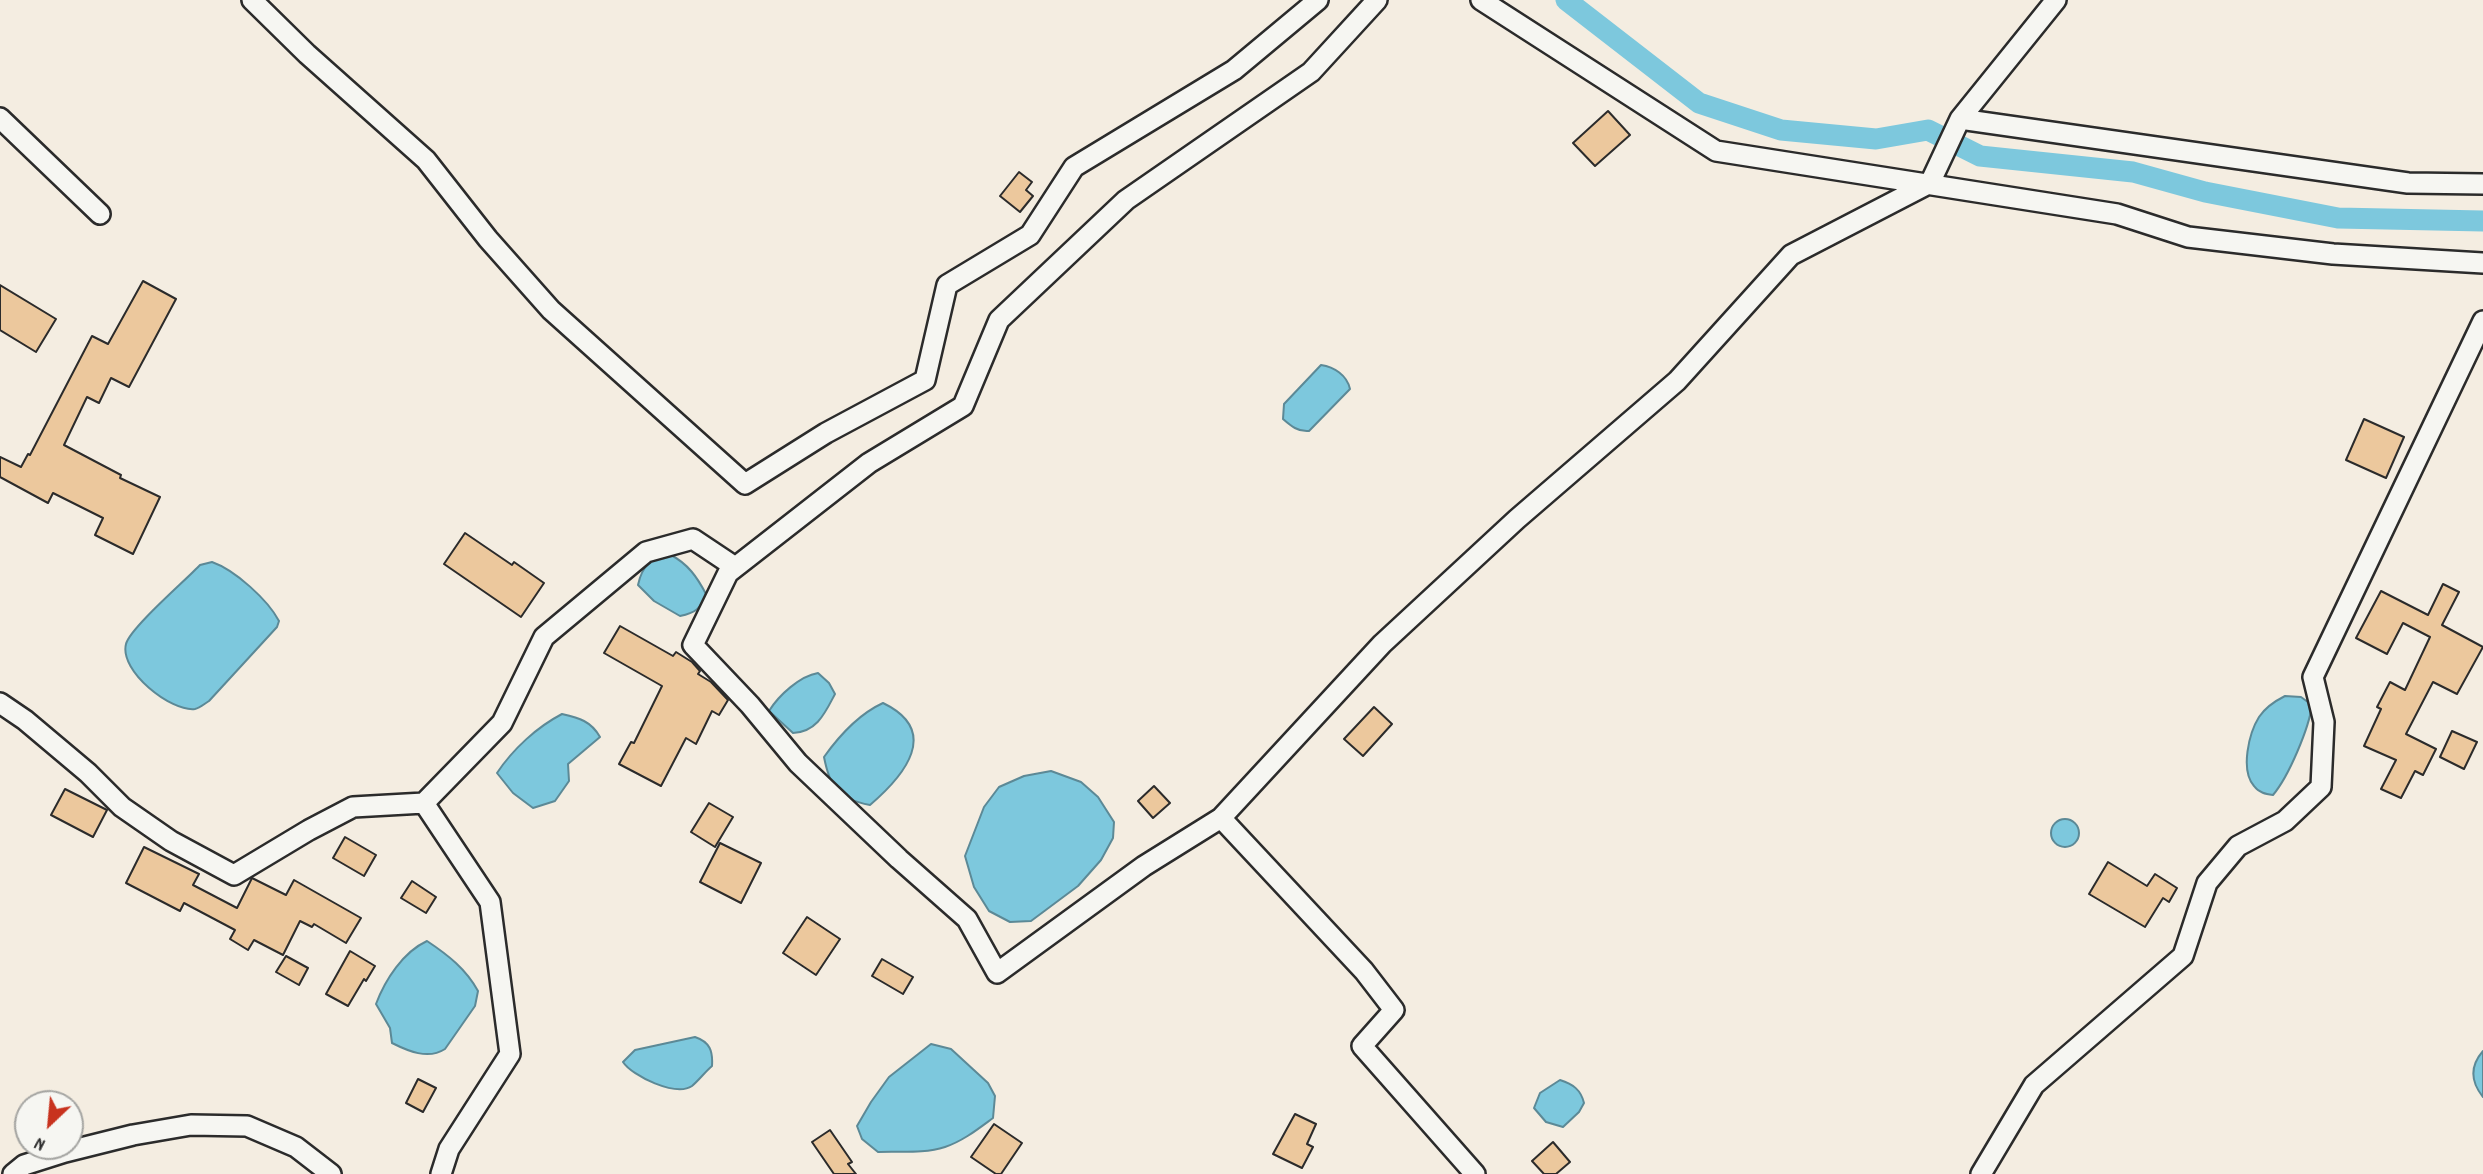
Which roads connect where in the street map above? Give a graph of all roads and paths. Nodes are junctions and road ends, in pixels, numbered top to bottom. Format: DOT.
graph roads {
  1 [pos="252,0"];
  2 [pos="1318,0"];
  3 [pos="1377,0"];
  4 [pos="1481,0"];
  5 [pos="2056,0"];
  6 [pos="0,118"];
  7 [pos="1958,124"];
  8 [pos="1930,183"];
  9 [pos="2483,184"];
  10 [pos="100,214"];
  11 [pos="2483,263"];
  12 [pos="2483,321"];
  13 [pos="727,573"];
  14 [pos="0,703"];
  15 [pos="424,803"];
  16 [pos="1221,818"];
  17 [pos="13,1174"];
  18 [pos="331,1174"];
  19 [pos="441,1174"];
  20 [pos="1475,1174"];
  21 [pos="1982,1174"];
  1 -- 2 [label="street"];
  3 -- 13 [label="street"];
  4 -- 8 [label="street"];
  5 -- 7 [label="street"];
  6 -- 10 [label="street"];
  7 -- 8 [label="street"];
  7 -- 9 [label="street"];
  8 -- 11 [label="street"];
  8 -- 16 [label="street"];
  12 -- 21 [label="street"];
  13 -- 15 [label="street"];
  13 -- 16 [label="street"];
  14 -- 15 [label="street"];
  15 -- 19 [label="street"];
  16 -- 20 [label="street"];
  17 -- 18 [label="street"];
}
